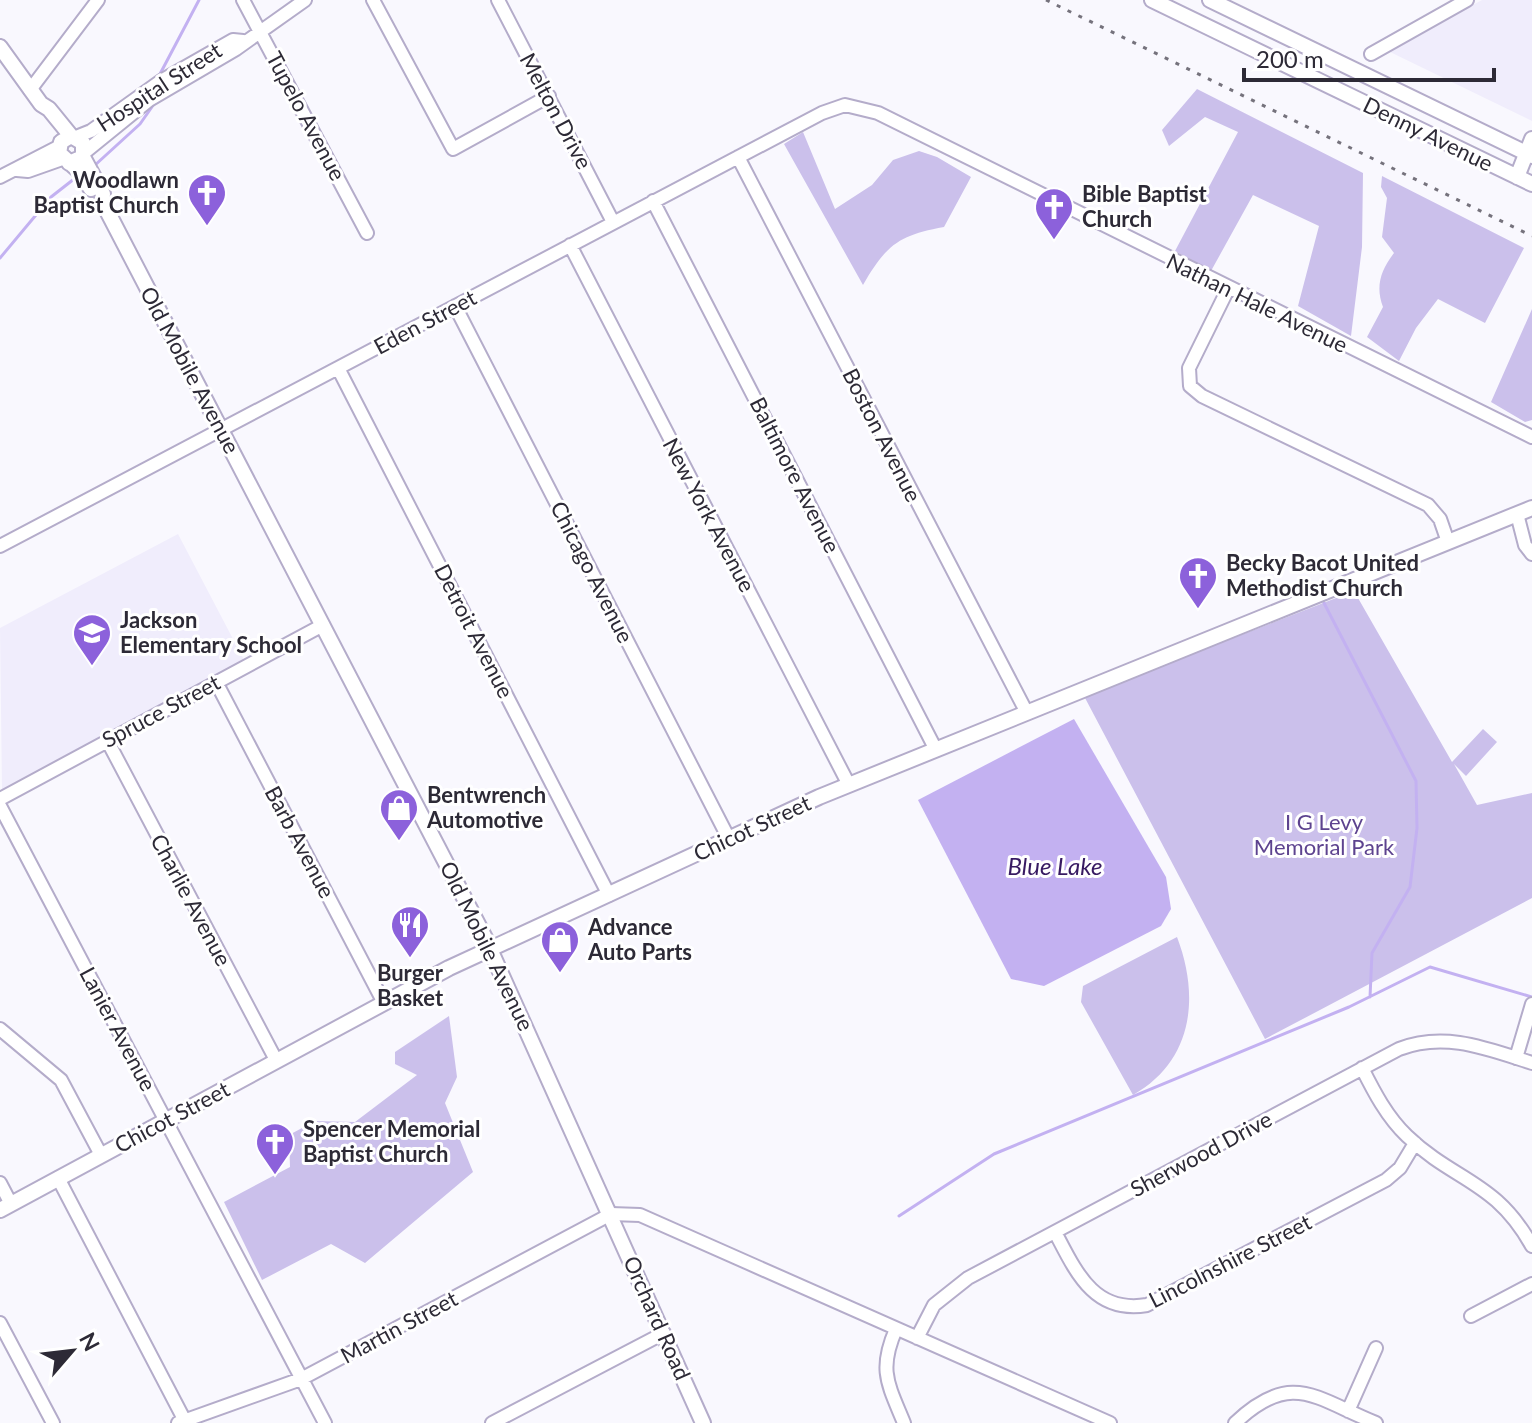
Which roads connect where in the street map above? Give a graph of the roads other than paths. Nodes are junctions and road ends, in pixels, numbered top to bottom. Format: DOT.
graph roads {
  1 [pos="98,0"];
  2 [pos="243,0"];
  3 [pos="305,0"];
  4 [pos="373,0"];
  5 [pos="498,0"];
  6 [pos="1152,0"];
  7 [pos="1212,0"];
  8 [pos="1467,0"];
  9 [pos="1204,25"];
  10 [pos="260,31"];
  11 [pos="0,47"];
  12 [pos="1371,54"];
  13 [pos="30,90"];
  14 [pos="549,96"];
  15 [pos="852,106"];
  16 [pos="71,149"];
  17 [pos="1530,149"];
  18 [pos="738,157"];
  19 [pos="0,177"];
  20 [pos="1517,177"];
  21 [pos="1532,184"];
  22 [pos="653,201"];
  23 [pos="613,222"];
  24 [pos="367,233"];
  25 [pos="570,245"];
  26 [pos="1228,289"];
  27 [pos="455,306"];
  28 [pos="338,368"];
  29 [pos="221,429"];
  30 [pos="1532,437"];
  31 [pos="1532,508"];
  32 [pos="1517,514"];
  33 [pos="1448,542"];
  34 [pos="0,546"];
  35 [pos="1532,554"];
  36 [pos="323,625"];
  37 [pos="216,682"];
  38 [pos="1027,713"];
  39 [pos="107,740"];
  40 [pos="936,750"];
  41 [pos="849,785"];
  42 [pos="0,799"];
  43 [pos="0,806"];
  44 [pos="729,839"];
  45 [pos="609,895"];
  46 [pos="490,949"];
  47 [pos="384,1003"];
  48 [pos="1532,1004"];
  49 [pos="0,1029"];
  50 [pos="1516,1058"];
  51 [pos="276,1060"];
  52 [pos="1532,1063"];
  53 [pos="1362,1068"];
  54 [pos="165,1120"];
  55 [pos="1415,1143"];
  56 [pos="101,1155"];
  57 [pos="58,1178"];
  58 [pos="0,1183"];
  59 [pos="6,1207"];
  60 [pos="611,1214"];
  61 [pos="1055,1232"];
  62 [pos="1532,1246"];
  63 [pos="1532,1284"];
  64 [pos="1471,1316"];
  65 [pos="0,1323"];
  66 [pos="896,1329"];
  67 [pos="664,1333"];
  68 [pos="917,1338"];
  69 [pos="1376,1348"];
  70 [pos="301,1379"];
  71 [pos="1348,1411"];
  72 [pos="183,1422"];
  73 [pos="53,1423"];
  74 [pos="325,1423"];
  75 [pos="492,1423"];
  76 [pos="703,1423"];
  77 [pos="904,1423"];
  78 [pos="1110,1423"];
  79 [pos="1235,1423"];
  80 [pos="1376,1423"];
  1 -- 13 [label="street"];
  2 -- 10 [label="street, Tupelo Avenue"];
  3 -- 10 [label="street, Hospital Street"];
  4 -- 14 [label="street"];
  5 -- 14 [label="street, Melton Drive"];
  6 -- 9 [label="main road, Denny Avenue"];
  7 -- 9 [label="main road"];
  7 -- 17 [label="main road"];
  8 -- 12 [label="street"];
  9 -- 20 [label="main road, Denny Avenue"];
  10 -- 16 [label="street, Hospital Street"];
  10 -- 24 [label="street, Tupelo Avenue"];
  11 -- 13 [label="main road, Old Mobile Avenue"];
  13 -- 16 [label="main road, Old Mobile Avenue"];
  14 -- 23 [label="street, Melton Drive"];
  15 -- 18 [label="street, Eden Street"];
  15 -- 26 [label="street, Nathan Hale Avenue"];
  16 -- 19 [label="street, Hospital Street"];
  16 -- 29 [label="main road, Old Mobile Avenue"];
  17 -- 20 [label="main road"];
  18 -- 22 [label="street, Eden Street"];
  18 -- 38 [label="street, Boston Avenue"];
  20 -- 21 [label="main road, Denny Avenue"];
  22 -- 23 [label="street, Eden Street"];
  22 -- 40 [label="street, Baltimore Avenue"];
  23 -- 25 [label="street, Eden Street"];
  25 -- 27 [label="street, Eden Street"];
  25 -- 41 [label="street, New York Avenue"];
  26 -- 30 [label="street, Nathan Hale Avenue"];
  26 -- 33 [label="street"];
  27 -- 28 [label="street, Eden Street"];
  27 -- 44 [label="street, Chicago Avenue"];
  28 -- 29 [label="street, Eden Street"];
  28 -- 45 [label="street, Detroit Avenue"];
  29 -- 34 [label="street, Eden Street"];
  29 -- 36 [label="main road, Old Mobile Avenue"];
  31 -- 32 [label="main road, Chicot Street"];
  32 -- 33 [label="main road, Chicot Street"];
  32 -- 35 [label="street"];
  33 -- 38 [label="main road, Chicot Street"];
  36 -- 37 [label="street, Spruce Street"];
  36 -- 46 [label="main road, Old Mobile Avenue"];
  37 -- 39 [label="street, Spruce Street"];
  37 -- 47 [label="street, Barb Avenue"];
  38 -- 40 [label="main road, Chicot Street"];
  39 -- 42 [label="street, Spruce Street"];
  39 -- 51 [label="street, Charlie Avenue"];
  40 -- 41 [label="main road, Chicot Street"];
  41 -- 44 [label="main road, Chicot Street"];
  43 -- 54 [label="street, Lanier Avenue"];
  44 -- 45 [label="main road, Chicot Street"];
  45 -- 46 [label="main road, Chicot Street"];
  46 -- 47 [label="main road, Chicot Street"];
  46 -- 60 [label="main road, Old Mobile Avenue"];
  47 -- 51 [label="main road, Chicot Street"];
  48 -- 50 [label="street"];
  49 -- 56 [label="street"];
  50 -- 52 [label="street, Sherwood Drive"];
  50 -- 53 [label="street, Sherwood Drive"];
  51 -- 54 [label="main road, Chicot Street"];
  53 -- 55 [label="street"];
  53 -- 61 [label="street, Sherwood Drive"];
  54 -- 56 [label="main road, Chicot Street"];
  54 -- 70 [label="street, Lanier Avenue"];
  55 -- 61 [label="street, Lincolnshire Street"];
  55 -- 62 [label="street"];
  56 -- 57 [label="main road, Chicot Street"];
  57 -- 59 [label="main road, Chicot Street"];
  57 -- 72 [label="street"];
  58 -- 59 [label="street"];
  60 -- 66 [label="street"];
  60 -- 67 [label="main road, Orchard Road"];
  60 -- 70 [label="street, Martin Street"];
  61 -- 68 [label="street, Sherwood Drive"];
  63 -- 64 [label="street"];
  65 -- 73 [label="street"];
  66 -- 68 [label="street"];
  66 -- 77 [label="street"];
  67 -- 75 [label="street"];
  67 -- 76 [label="main road, Orchard Road"];
  68 -- 78 [label="street"];
  69 -- 71 [label="street"];
  70 -- 72 [label="street, Martin Street"];
  70 -- 74 [label="street, Lanier Avenue"];
  71 -- 79 [label="street"];
  71 -- 80 [label="street"];
}
